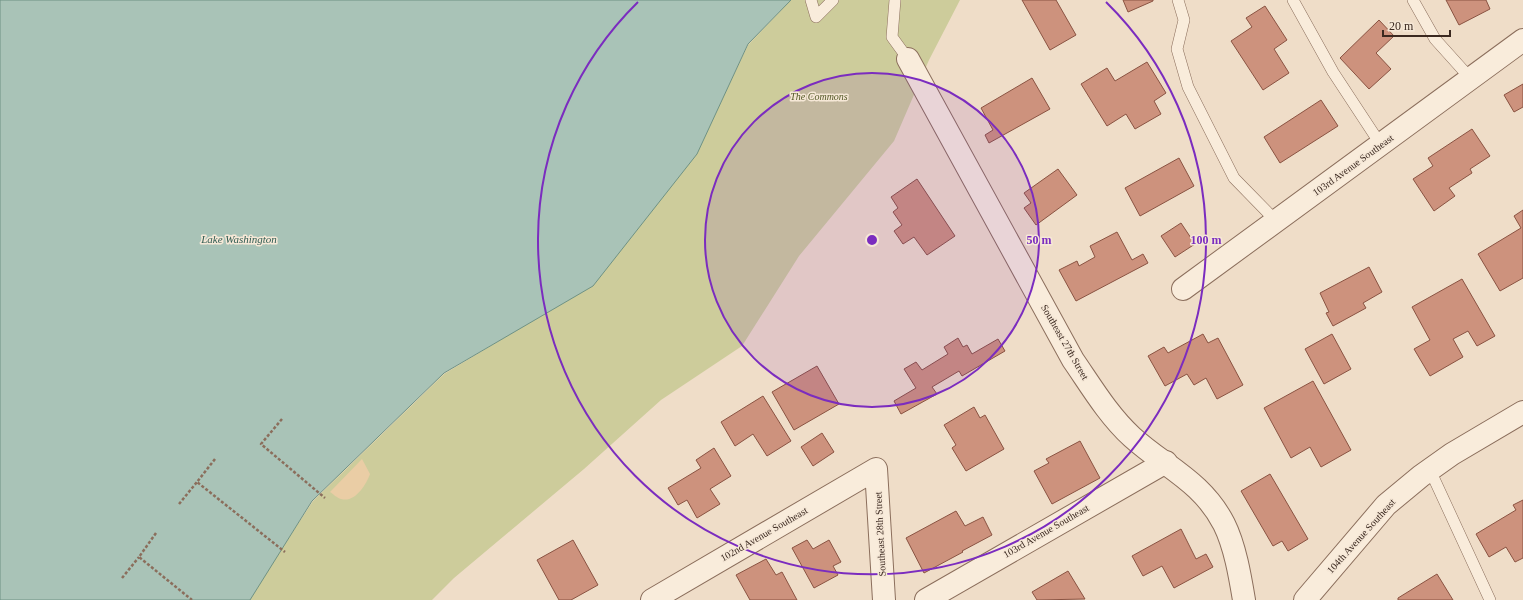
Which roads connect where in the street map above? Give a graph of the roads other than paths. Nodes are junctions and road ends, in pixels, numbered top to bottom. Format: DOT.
graph roads {
  1 [pos="811,0"];
  2 [pos="833,0"];
  3 [pos="895,0"];
  4 [pos="1178,0"];
  5 [pos="1293,0"];
  6 [pos="1413,0"];
  7 [pos="1523,40"];
  8 [pos="908,59"];
  9 [pos="1471,79"];
  10 [pos="1381,145"];
  11 [pos="1276,221"];
  12 [pos="1183,289"];
  13 [pos="1523,412"];
  14 [pos="1166,462"];
  15 [pos="876,469"];
  16 [pos="1430,470"];
  17 [pos="652,600"];
  18 [pos="884,600"];
  19 [pos="926,600"];
  20 [pos="1244,600"];
  21 [pos="1305,600"];
  22 [pos="1490,600"];
  1 -- 2 [label="lane"];
  3 -- 8 [label="lane"];
  4 -- 11 [label="lane"];
  5 -- 10 [label="lane"];
  6 -- 9 [label="lane"];
  7 -- 9 [label="street, 103rd Avenue Southeast"];
  8 -- 14 [label="street, Southeast 27th Street"];
  9 -- 10 [label="street, 103rd Avenue Southeast"];
  10 -- 11 [label="street, 103rd Avenue Southeast"];
  11 -- 12 [label="street, 103rd Avenue Southeast"];
  13 -- 16 [label="street, 104th Avenue Southeast"];
  14 -- 19 [label="street, 103rd Avenue Southeast"];
  14 -- 20 [label="street, Southeast 27th Street"];
  15 -- 17 [label="street, 102nd Avenue Southeast"];
  15 -- 18 [label="street, Southeast 28th Street"];
  16 -- 21 [label="street, 104th Avenue Southeast"];
  16 -- 22 [label="lane"];
}
